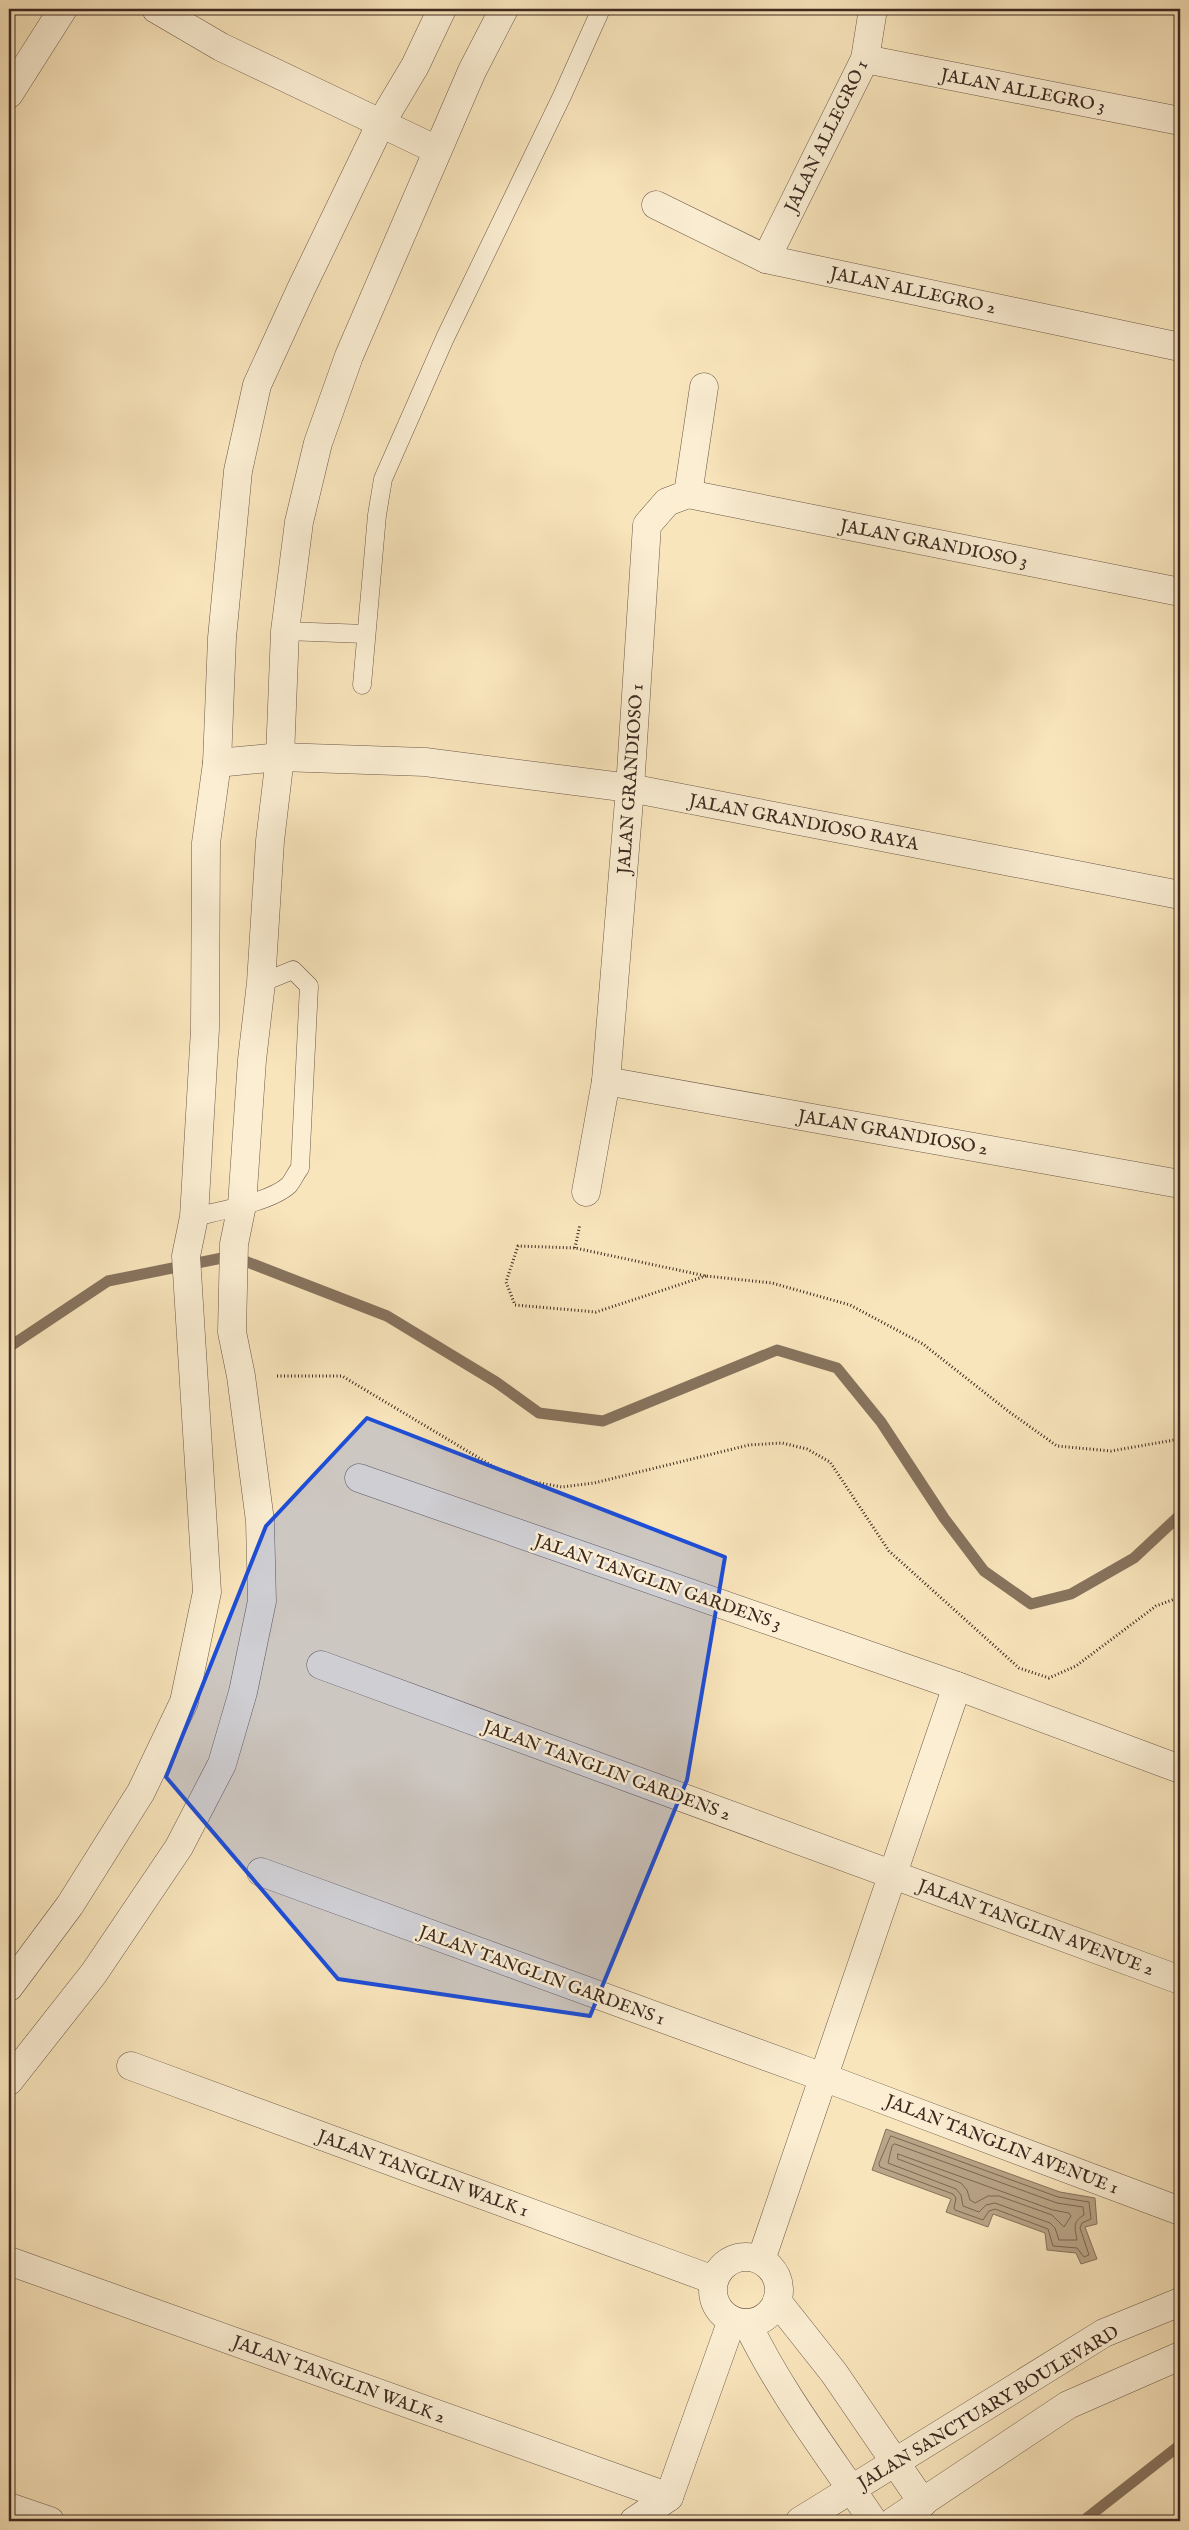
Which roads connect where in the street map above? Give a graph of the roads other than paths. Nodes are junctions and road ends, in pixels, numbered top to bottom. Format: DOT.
graph roads {
  1 [pos="63,9"];
  2 [pos="156,9"];
  3 [pos="442,9"];
  4 [pos="504,9"];
  5 [pos="601,9"];
  6 [pos="873,9"];
  7 [pos="865,59"];
  8 [pos="9,94"];
  9 [pos="1180,121"];
  10 [pos="381,123"];
  11 [pos="437,150"];
  12 [pos="656,205"];
  13 [pos="766,259"];
  14 [pos="1180,347"];
  15 [pos="704,387"];
  16 [pos="688,494"];
  17 [pos="1180,592"];
  18 [pos="285,631"];
  19 [pos="366,634"];
  20 [pos="362,685"];
  21 [pos="280,757"];
  22 [pos="216,763"];
  23 [pos="630,788"];
  24 [pos="1180,895"];
  25 [pos="261,983"];
  26 [pos="606,1081"];
  27 [pos="1180,1184"];
  28 [pos="586,1192"];
  29 [pos="242,1205"];
  30 [pos="194,1217"];
  31 [pos="359,1478"];
  32 [pos="321,1665"];
  33 [pos="957,1686"];
  34 [pos="1180,1769"];
  35 [pos="261,1872"];
  36 [pos="893,1875"];
  37 [pos="1180,1980"];
  38 [pos="9,1987"];
  39 [pos="131,2066"];
  40 [pos="823,2077"];
  41 [pos="9,2081"];
  42 [pos="1180,2211"];
  43 [pos="761,2260"];
  44 [pos="9,2261"];
  45 [pos="714,2280"];
  46 [pos="777,2301"];
  47 [pos="1180,2302"];
  48 [pos="740,2321"];
  49 [pos="1180,2356"];
  50 [pos="895,2462"];
  51 [pos="852,2489"];
  52 [pos="669,2497"];
  53 [pos="923,2503"];
  54 [pos="9,2506"];
  55 [pos="50,2521"];
  56 [pos="634,2521"];
  57 [pos="800,2521"];
  58 [pos="873,2521"];
  59 [pos="894,2521"];
  1 -- 8 [label="street"];
  2 -- 10 [label="street"];
  3 -- 10 [label="street"];
  4 -- 11 [label="street"];
  5 -- 19 [label="lane"];
  6 -- 7 [label="street, JALAN ALLEGRO 1"];
  7 -- 9 [label="street, JALAN ALLEGRO 3"];
  7 -- 13 [label="street, JALAN ALLEGRO 1"];
  10 -- 11 [label="street"];
  10 -- 22 [label="street"];
  11 -- 18 [label="street"];
  12 -- 13 [label="street, JALAN ALLEGRO 2"];
  13 -- 14 [label="street, JALAN ALLEGRO 2"];
  15 -- 16 [label="street"];
  16 -- 17 [label="street, JALAN GRANDIOSO 3"];
  16 -- 23 [label="street, JALAN GRANDIOSO 1"];
  18 -- 19 [label="lane"];
  18 -- 21 [label="street"];
  19 -- 20 [label="lane"];
  21 -- 22 [label="street, JALAN GRANDIOSO RAYA"];
  21 -- 23 [label="street, JALAN GRANDIOSO RAYA"];
  21 -- 25 [label="street"];
  22 -- 30 [label="street"];
  23 -- 24 [label="street, JALAN GRANDIOSO RAYA"];
  23 -- 26 [label="street, JALAN GRANDIOSO 1"];
  25 -- 29 [label="street"];
  25 -- 29 [label="lane"];
  26 -- 27 [label="street, JALAN GRANDIOSO 2"];
  26 -- 28 [label="street, JALAN GRANDIOSO 1"];
  29 -- 30 [label="lane"];
  29 -- 41 [label="street"];
  30 -- 38 [label="street"];
  31 -- 33 [label="street, JALAN TANGLIN GARDENS 3"];
  32 -- 36 [label="street, JALAN TANGLIN GARDENS 2"];
  33 -- 34 [label="street, JALAN TANGLIN GARDENS 3"];
  33 -- 36 [label="street"];
  35 -- 40 [label="street, JALAN TANGLIN GARDENS 1"];
  36 -- 37 [label="street, JALAN TANGLIN AVENUE 2"];
  36 -- 40 [label="street"];
  39 -- 45 [label="street, JALAN TANGLIN WALK 1"];
  40 -- 42 [label="street, JALAN TANGLIN AVENUE 1"];
  40 -- 43 [label="street"];
  43 -- 45 [label="street"];
  43 -- 46 [label="street"];
  44 -- 52 [label="street, JALAN TANGLIN WALK 2"];
  45 -- 48 [label="street"];
  46 -- 48 [label="street"];
  46 -- 50 [label="street"];
  47 -- 50 [label="street, JALAN SANCTUARY BOULEVARD"];
  48 -- 51 [label="street"];
  48 -- 52 [label="street"];
  49 -- 53 [label="street"];
  50 -- 51 [label="street, JALAN SANCTUARY BOULEVARD"];
  50 -- 53 [label="street"];
  51 -- 57 [label="street, JALAN SANCTUARY BOULEVARD"];
  51 -- 58 [label="street"];
  52 -- 56 [label="street"];
  53 -- 59 [label="street"];
  54 -- 55 [label="street"];
}
